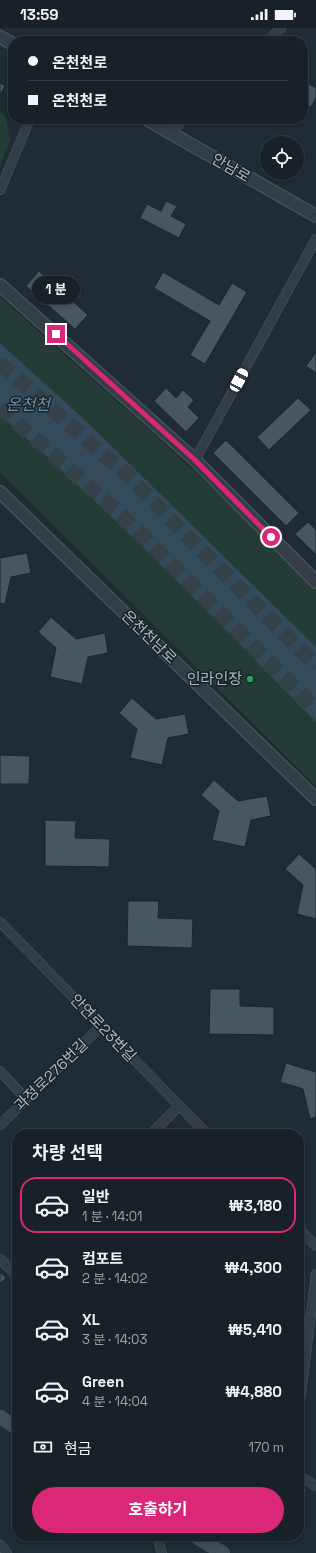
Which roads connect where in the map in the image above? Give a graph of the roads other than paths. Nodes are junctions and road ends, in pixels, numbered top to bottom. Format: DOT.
graph roads {
  1 [pos="281,28"];
  2 [pos="273,36"];
  3 [pos="28,124"];
  4 [pos="155,124"];
  5 [pos="179,124"];
  6 [pos="170,133"];
  7 [pos="0,190"];
  8 [pos="316,216"];
  9 [pos="316,240"];
  10 [pos="0,285"];
  11 [pos="195,460"];
  12 [pos="0,492"];
  13 [pos="316,582"];
  14 [pos="316,799"];
  15 [pos="0,922"];
  16 [pos="101,1026"];
  17 [pos="0,1071"];
  18 [pos="26,1099"];
  19 [pos="179,1106"];
  20 [pos="0,1125"];
  21 [pos="156,1129"];
  22 [pos="202,1129"];
  23 [pos="304,1234"];
  24 [pos="316,1246"];
  25 [pos="0,1259"];
  26 [pos="12,1269"];
  27 [pos="316,1274"];
  28 [pos="304,1369"];
  29 [pos="0,1417"];
  30 [pos="12,1425"];
  31 [pos="304,1479"];
  32 [pos="316,1486"];
  33 [pos="159,1541"];
  34 [pos="203,1541"];
  35 [pos="0,1545"];
  36 [pos="7,1553"];
  37 [pos="162,1553"];
  38 [pos="223,1553"];
  1 -- 2 [label="street"];
  3 -- 7 [label="street"];
  4 -- 6 [label="street, 안남로"];
  5 -- 6 [label="street"];
  6 -- 8 [label="street, 안남로"];
  9 -- 11 [label="street"];
  10 -- 11 [label="street"];
  11 -- 13 [label="street"];
  12 -- 14 [label="street, 온천천남로"];
  15 -- 16 [label="street, 안연로23번길"];
  16 -- 18 [label="street, 과정로276번길"];
  16 -- 19 [label="street, 안연로23번길"];
  17 -- 18 [label="street"];
  18 -- 20 [label="street, 과정로276번길"];
  19 -- 21 [label="street"];
  19 -- 22 [label="street, 안연로23번길"];
  23 -- 24 [label="street"];
  25 -- 26 [label="street"];
  27 -- 28 [label="street"];
  29 -- 30 [label="main road"];
  31 -- 32 [label="street"];
  33 -- 37 [label="street"];
  34 -- 38 [label="main road"];
  35 -- 36 [label="street"];
}
